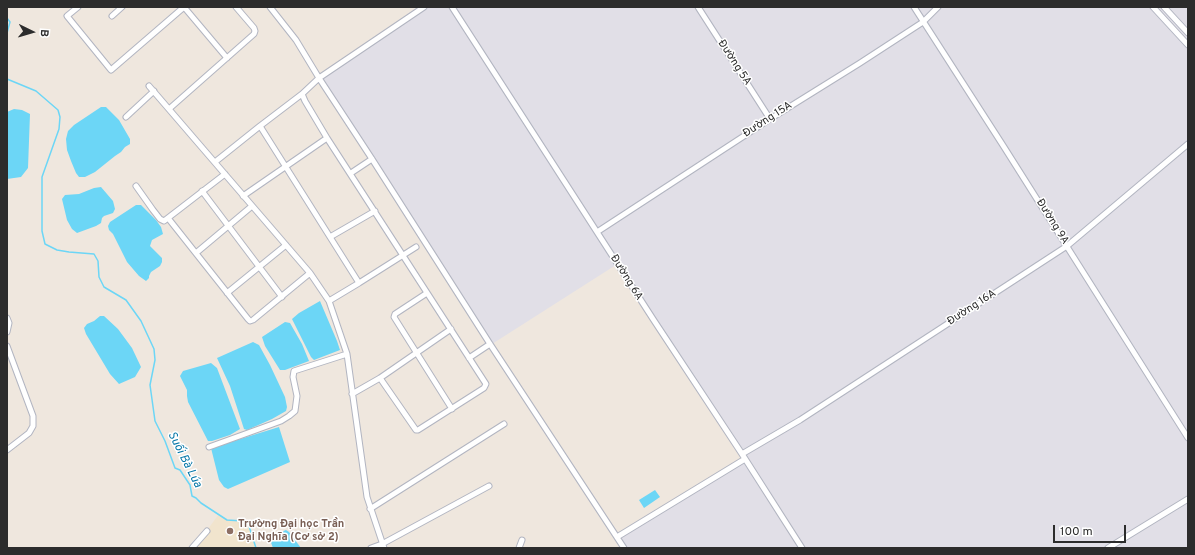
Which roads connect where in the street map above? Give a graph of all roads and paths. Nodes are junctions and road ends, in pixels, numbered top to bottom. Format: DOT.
graph roads {
  1 [pos="78,7"];
  2 [pos="122,7"];
  3 [pos="184,7"];
  4 [pos="236,7"];
  5 [pos="270,7"];
  6 [pos="424,7"];
  7 [pos="452,7"];
  8 [pos="698,7"];
  9 [pos="914,7"];
  10 [pos="938,7"];
  11 [pos="1153,7"];
  12 [pos="1164,7"];
  13 [pos="112,16"];
  14 [pos="923,22"];
  15 [pos="1188,33"];
  16 [pos="1188,45"];
  17 [pos="227,58"];
  18 [pos="319,78"];
  19 [pos="150,86"];
  20 [pos="154,91"];
  21 [pos="302,94"];
  22 [pos="169,109"];
  23 [pos="126,117"];
  24 [pos="770,119"];
  25 [pos="260,126"];
  26 [pos="327,138"];
  27 [pos="1188,144"];
  28 [pos="372,159"];
  29 [pos="215,162"];
  30 [pos="286,166"];
  31 [pos="351,173"];
  32 [pos="225,174"];
  33 [pos="136,186"];
  34 [pos="202,191"];
  35 [pos="243,196"];
  36 [pos="252,206"];
  37 [pos="375,211"];
  38 [pos="168,218"];
  39 [pos="228,226"];
  40 [pos="597,232"];
  41 [pos="330,237"];
  42 [pos="286,245"];
  43 [pos="1067,246"];
  44 [pos="416,248"];
  45 [pos="196,253"];
  46 [pos="404,256"];
  47 [pos="259,267"];
  48 [pos="310,273"];
  49 [pos="359,283"];
  50 [pos="227,293"];
  51 [pos="427,293"];
  52 [pos="282,297"];
  53 [pos="329,301"];
  54 [pos="7,318"];
  55 [pos="451,330"];
  56 [pos="7,332"];
  57 [pos="490,344"];
  58 [pos="7,346"];
  59 [pos="416,353"];
  60 [pos="347,354"];
  61 [pos="469,358"];
  62 [pos="380,378"];
  63 [pos="352,394"];
  64 [pos="452,409"];
  65 [pos="504,424"];
  66 [pos="1188,438"];
  67 [pos="209,447"];
  68 [pos="7,450"];
  69 [pos="743,456"];
  70 [pos="489,486"];
  71 [pos="1188,499"];
  72 [pos="370,509"];
  73 [pos="207,531"];
  74 [pos="617,538"];
  75 [pos="522,540"];
  76 [pos="383,546"];
  77 [pos="192,548"];
  78 [pos="371,548"];
  79 [pos="519,548"];
  80 [pos="624,548"];
  81 [pos="802,548"];
  82 [pos="1108,548"];
  1 -- 3 [label="street"];
  2 -- 13 [label="street"];
  3 -- 17 [label="street"];
  4 -- 17 [label="street"];
  5 -- 18 [label="street"];
  6 -- 18 [label="street"];
  7 -- 40 [label="street, Đường 6A"];
  8 -- 24 [label="street, Đường 5A"];
  9 -- 14 [label="street, Đường 9A"];
  10 -- 14 [label="street, Đường 15A"];
  11 -- 16 [label="street"];
  12 -- 15 [label="street"];
  14 -- 24 [label="street, Đường 15A"];
  14 -- 43 [label="street, Đường 9A"];
  17 -- 22 [label="street"];
  18 -- 21 [label="street"];
  18 -- 28 [label="street"];
  19 -- 20 [label="street"];
  20 -- 22 [label="street"];
  20 -- 23 [label="street"];
  21 -- 25 [label="street"];
  21 -- 26 [label="street"];
  22 -- 29 [label="street"];
  24 -- 40 [label="street, Đường 15A"];
  25 -- 29 [label="street"];
  25 -- 30 [label="street"];
  26 -- 30 [label="street"];
  26 -- 31 [label="street"];
  27 -- 43 [label="street, Đường 16A"];
  28 -- 31 [label="street"];
  28 -- 57 [label="street"];
  29 -- 32 [label="street"];
  30 -- 35 [label="street"];
  30 -- 41 [label="street"];
  31 -- 37 [label="street"];
  32 -- 34 [label="street"];
  32 -- 35 [label="street"];
  33 -- 38 [label="street"];
  34 -- 38 [label="street"];
  34 -- 39 [label="street"];
  35 -- 36 [label="street"];
  36 -- 39 [label="street"];
  36 -- 42 [label="street"];
  37 -- 41 [label="street"];
  37 -- 46 [label="street"];
  38 -- 45 [label="street"];
  39 -- 45 [label="street"];
  39 -- 47 [label="street"];
  40 -- 69 [label="street, Đường 6A"];
  41 -- 49 [label="street"];
  42 -- 47 [label="street"];
  42 -- 48 [label="street"];
  43 -- 66 [label="street, Đường 9A"];
  43 -- 69 [label="street, Đường 16A"];
  44 -- 46 [label="street"];
  45 -- 50 [label="street"];
  46 -- 49 [label="street"];
  46 -- 51 [label="street"];
  47 -- 50 [label="street"];
  47 -- 52 [label="street"];
  48 -- 52 [label="street"];
  48 -- 53 [label="street"];
  49 -- 53 [label="street"];
  50 -- 52 [label="street"];
  51 -- 55 [label="street"];
  51 -- 59 [label="street"];
  53 -- 60 [label="street"];
  54 -- 56 [label="street"];
  55 -- 59 [label="street"];
  55 -- 61 [label="street"];
  57 -- 61 [label="street"];
  57 -- 74 [label="street"];
  58 -- 68 [label="street"];
  59 -- 62 [label="street"];
  59 -- 64 [label="street"];
  60 -- 63 [label="street"];
  60 -- 67 [label="street"];
  61 -- 64 [label="street"];
  62 -- 63 [label="street"];
  62 -- 64 [label="street"];
  63 -- 72 [label="street"];
  65 -- 72 [label="street"];
  69 -- 74 [label="street, Đường 16A"];
  69 -- 81 [label="street, Đường 6A"];
  70 -- 76 [label="street"];
  71 -- 82 [label="street"];
  72 -- 76 [label="street"];
  73 -- 77 [label="street"];
  74 -- 80 [label="street"];
  75 -- 79 [label="street"];
  76 -- 78 [label="street"];
}
